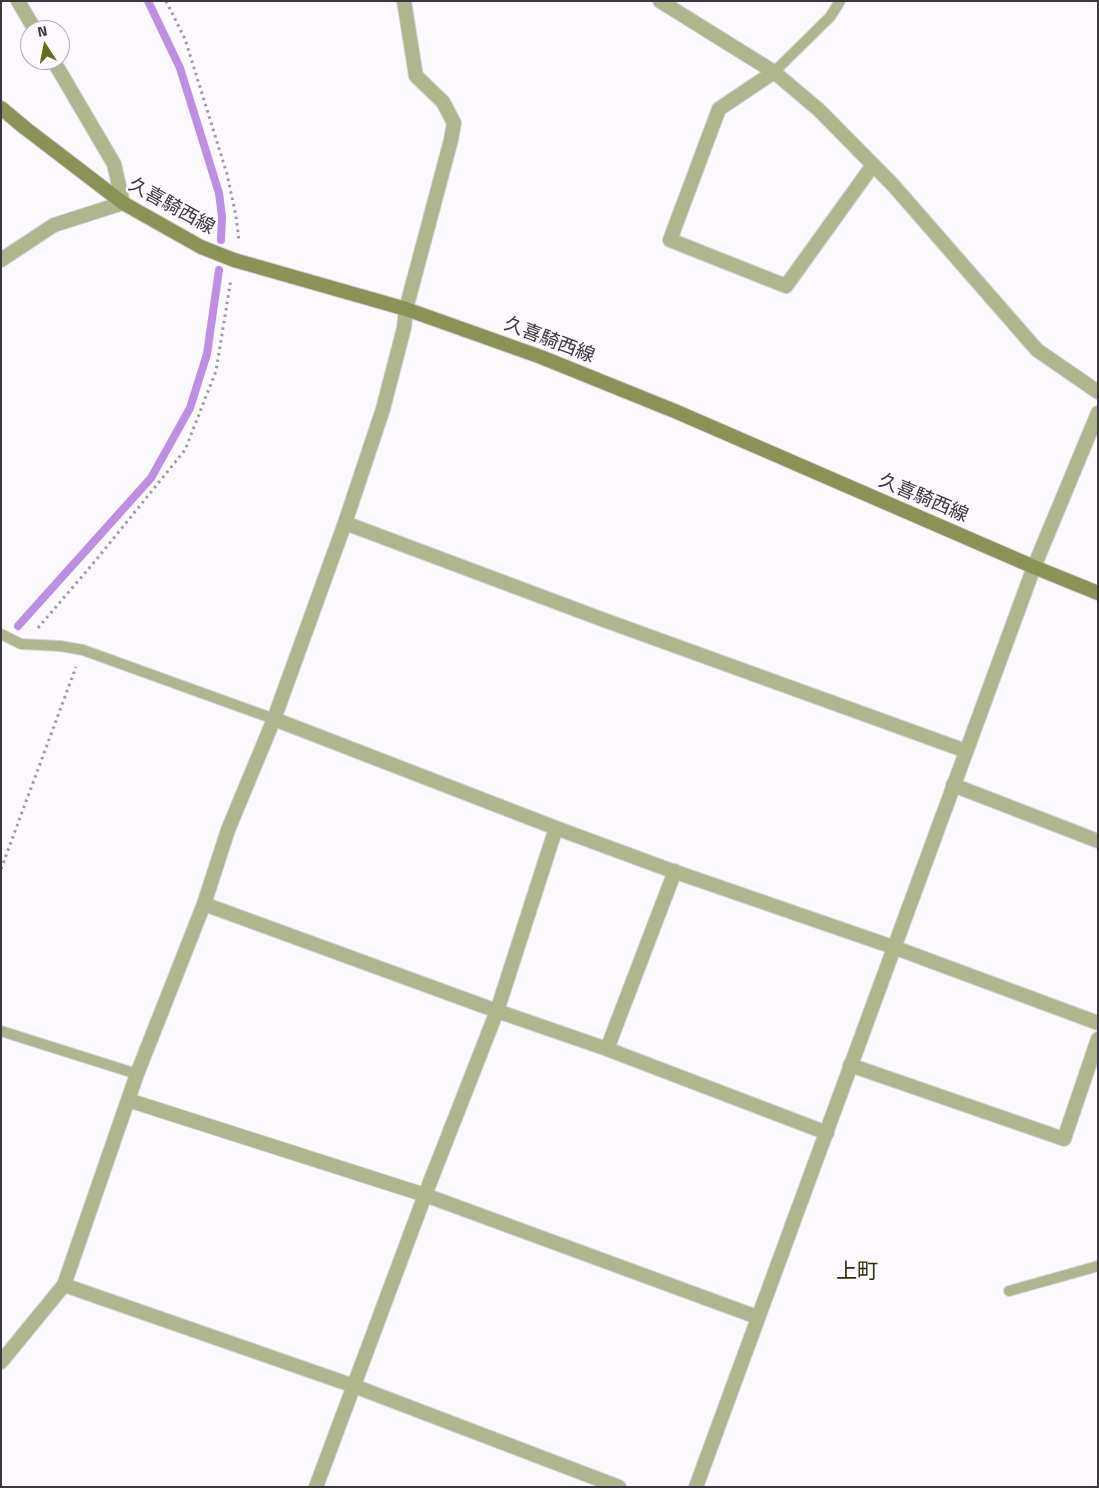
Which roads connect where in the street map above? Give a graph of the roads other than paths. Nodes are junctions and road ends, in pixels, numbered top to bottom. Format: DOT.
graph roads {
  1 [pos="18,1"];
  2 [pos="404,1"];
  3 [pos="660,1"];
  4 [pos="840,1"];
  5 [pos="29,20"];
  6 [pos="59,70"];
  7 [pos="774,72"];
  8 [pos="1,108"];
  9 [pos="873,165"];
  10 [pos="123,204"];
  11 [pos="1,260"];
  12 [pos="406,309"];
  13 [pos="1098,392"];
  14 [pos="1098,414"];
  15 [pos="345,523"];
  16 [pos="1034,567"];
  17 [pos="1098,593"];
  18 [pos="1,634"];
  19 [pos="274,719"];
  20 [pos="966,751"];
  21 [pos="953,785"];
  22 [pos="556,828"];
  23 [pos="1098,841"];
  24 [pos="675,872"];
  25 [pos="204,904"];
  26 [pos="893,947"];
  27 [pos="497,1011"];
  28 [pos="1098,1022"];
  29 [pos="1,1031"];
  30 [pos="1098,1039"];
  31 [pos="607,1049"];
  32 [pos="850,1065"];
  33 [pos="138,1074"];
  34 [pos="128,1100"];
  35 [pos="827,1133"];
  36 [pos="425,1194"];
  37 [pos="1098,1266"];
  38 [pos="64,1285"];
  39 [pos="1009,1291"];
  40 [pos="758,1317"];
  41 [pos="1,1362"];
  42 [pos="354,1386"];
  43 [pos="316,1487"];
  44 [pos="619,1487"];
  45 [pos="696,1487"];
  1 -- 5 [label="street"];
  2 -- 12 [label="street"];
  3 -- 7 [label="street"];
  4 -- 7 [label="lane"];
  6 -- 10 [label="street"];
  7 -- 9 [label="street"];
  7 -- 9 [label="street"];
  8 -- 10 [label="main road, 久喜騎西線"];
  9 -- 13 [label="street"];
  10 -- 11 [label="street"];
  10 -- 12 [label="main road, 久喜騎西線"];
  12 -- 15 [label="street"];
  12 -- 16 [label="main road, 久喜騎西線"];
  14 -- 16 [label="street"];
  15 -- 19 [label="street"];
  15 -- 20 [label="street"];
  16 -- 17 [label="main road, 久喜騎西線"];
  16 -- 20 [label="street"];
  18 -- 19 [label="lane"];
  19 -- 22 [label="street"];
  19 -- 25 [label="street"];
  20 -- 21 [label="street"];
  21 -- 23 [label="street"];
  21 -- 26 [label="street"];
  22 -- 24 [label="street"];
  22 -- 27 [label="street"];
  24 -- 26 [label="street"];
  24 -- 31 [label="street"];
  25 -- 27 [label="street"];
  25 -- 33 [label="street"];
  26 -- 28 [label="street"];
  26 -- 32 [label="street"];
  27 -- 31 [label="street"];
  27 -- 36 [label="street"];
  29 -- 33 [label="lane"];
  30 -- 32 [label="street"];
  31 -- 35 [label="street"];
  32 -- 35 [label="street"];
  33 -- 34 [label="street"];
  34 -- 36 [label="street"];
  34 -- 38 [label="street"];
  35 -- 40 [label="street"];
  36 -- 40 [label="street"];
  36 -- 42 [label="street"];
  37 -- 39 [label="lane"];
  38 -- 41 [label="street"];
  38 -- 42 [label="street"];
  40 -- 45 [label="street"];
  42 -- 43 [label="street"];
  42 -- 44 [label="street"];
}
